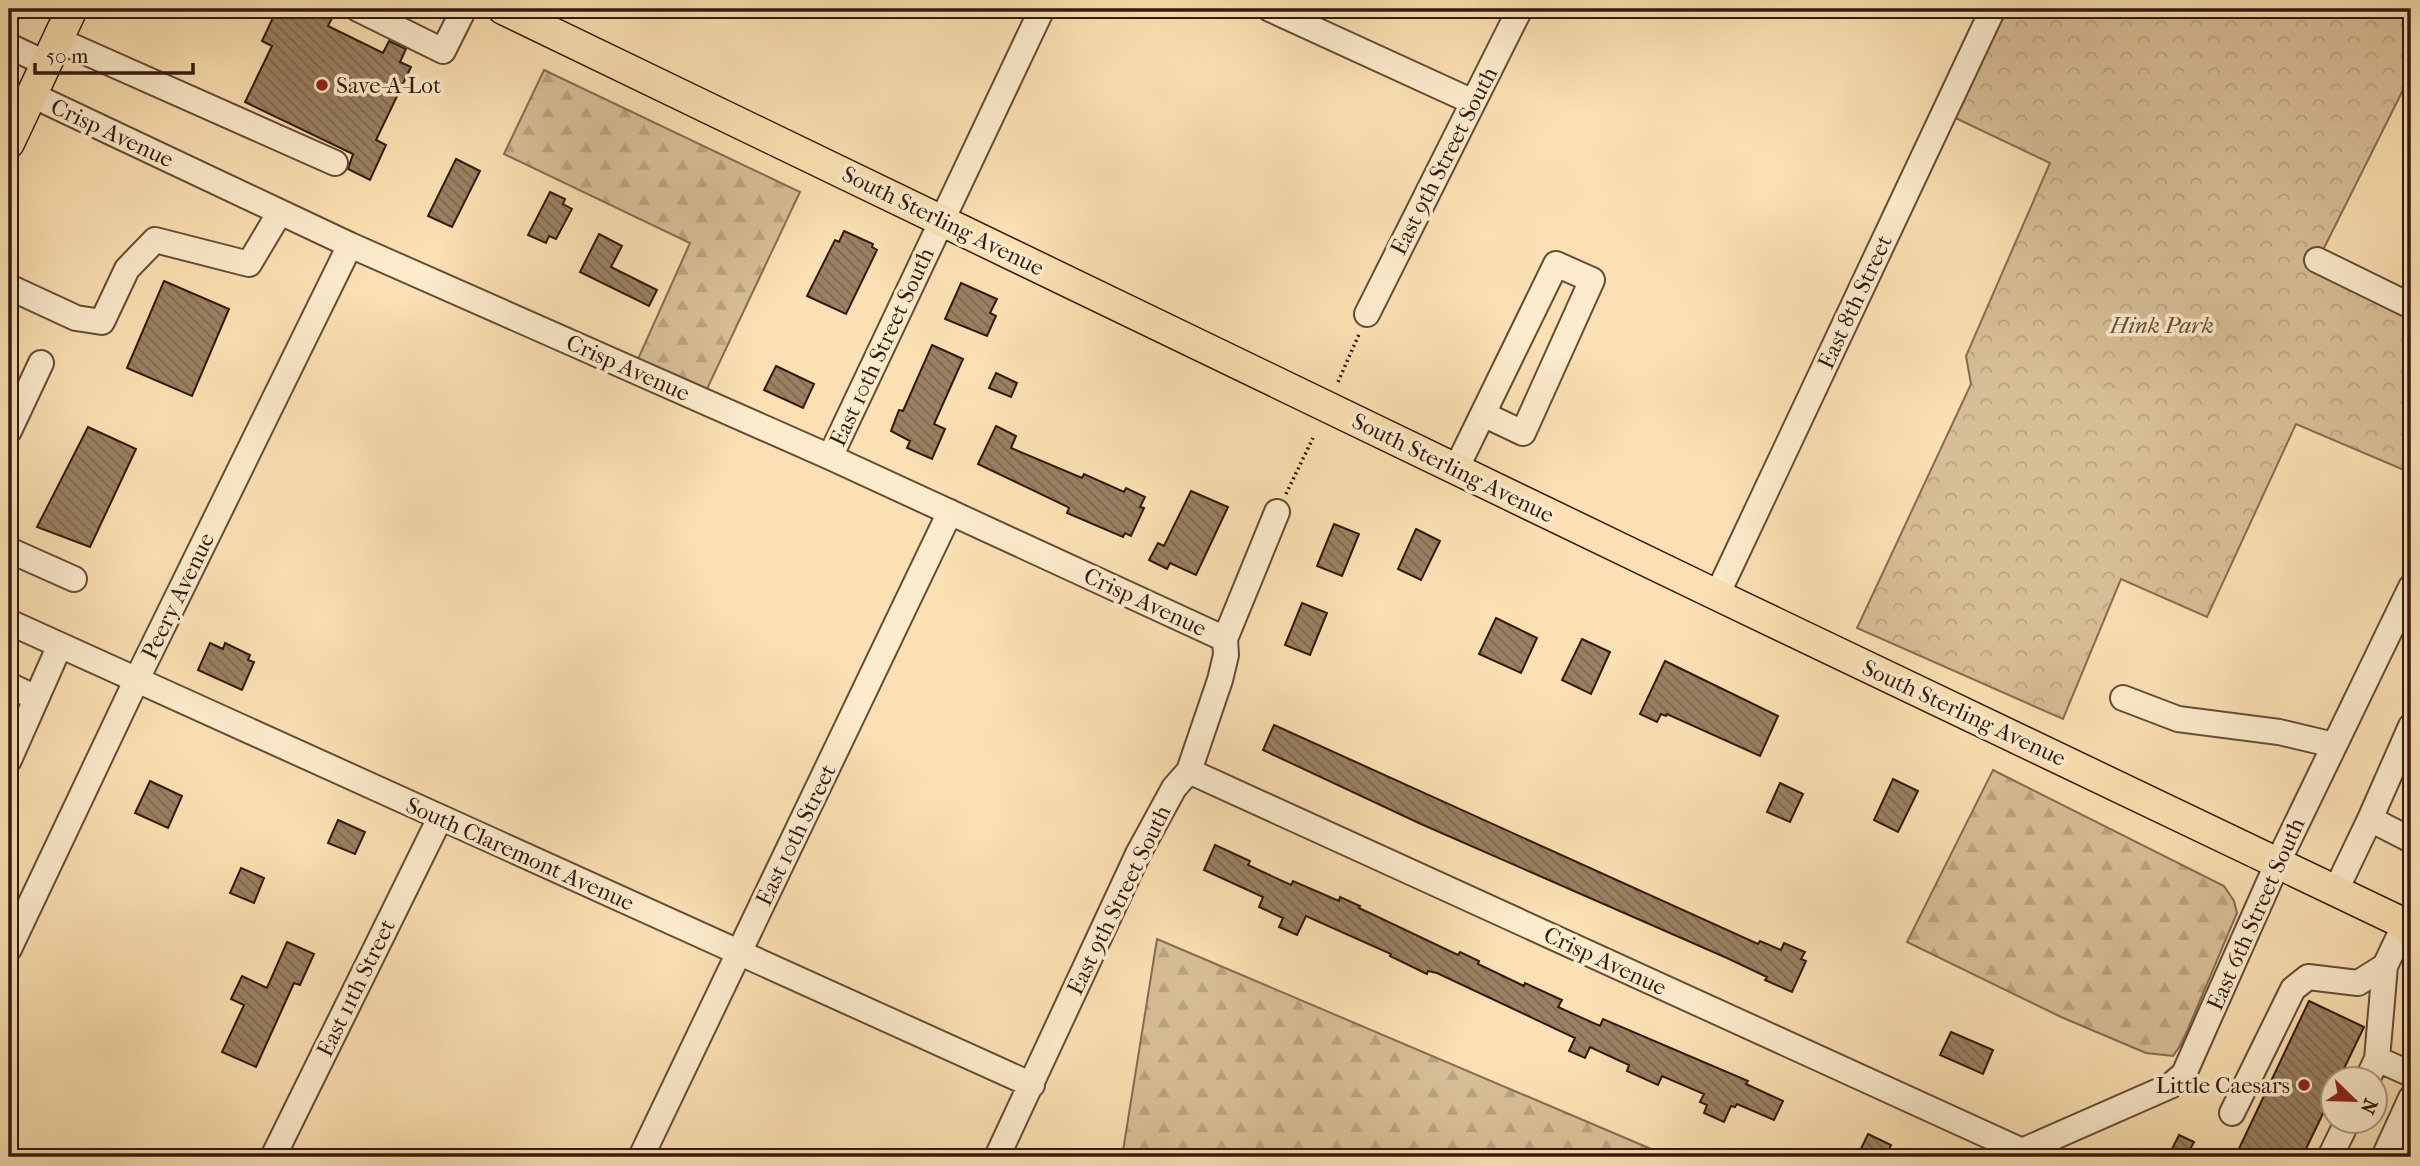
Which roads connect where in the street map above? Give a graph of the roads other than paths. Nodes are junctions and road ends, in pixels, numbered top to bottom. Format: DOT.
graph roads {
  1 [pos="72,9"];
  2 [pos="358,9"];
  3 [pos="464,9"];
  4 [pos="503,9"];
  5 [pos="1042,9"];
  6 [pos="1270,9"];
  7 [pos="1520,9"];
  8 [pos="1993,9"];
  9 [pos="9,46"];
  10 [pos="52,52"];
  11 [pos="32,95"];
  12 [pos="1473,102"];
  13 [pos="11,132"];
  14 [pos="335,163"];
  15 [pos="281,212"];
  16 [pos="942,220"];
  17 [pos="350,245"];
  18 [pos="2317,260"];
  19 [pos="9,287"];
  20 [pos="2410,297"];
  21 [pos="1367,314"];
  22 [pos="41,363"];
  23 [pos="1483,414"];
  24 [pos="9,431"];
  25 [pos="830,457"];
  26 [pos="1456,469"];
  27 [pos="950,512"];
  28 [pos="1277,512"];
  29 [pos="9,550"];
  30 [pos="74,579"];
  31 [pos="2411,587"];
  32 [pos="1717,595"];
  33 [pos="9,622"];
  34 [pos="1225,639"];
  35 [pos="60,645"];
  36 [pos="136,681"];
  37 [pos="9,685"];
  38 [pos="36,698"];
  39 [pos="2123,698"];
  40 [pos="2411,726"];
  41 [pos="2334,745"];
  42 [pos="9,760"];
  43 [pos="1189,771"];
  44 [pos="440,818"];
  45 [pos="2370,819"];
  46 [pos="2411,840"];
  47 [pos="2278,862"];
  48 [pos="2336,890"];
  49 [pos="2409,926"];
  50 [pos="9,949"];
  51 [pos="739,953"];
  52 [pos="2385,966"];
  53 [pos="2373,1064"];
  54 [pos="2388,1071"];
  55 [pos="2411,1073"];
  56 [pos="1032,1084"];
  57 [pos="2411,1098"];
  58 [pos="2232,1113"];
  59 [pos="2342,1134"];
  60 [pos="2022,1154"];
  61 [pos="273,1157"];
  62 [pos="641,1157"];
  63 [pos="997,1157"];
  64 [pos="2330,1157"];
  65 [pos="2384,1157"];
  1 -- 10 [label="main road"];
  2 -- 3 [label="street"];
  4 -- 16 [label="main road, South Sterling Avenue"];
  5 -- 16 [label="street, East 10th Street South"];
  6 -- 12 [label="street"];
  7 -- 12 [label="street, East 9th Street South"];
  8 -- 32 [label="street, East 8th Street"];
  9 -- 10 [label="street"];
  10 -- 11 [label="main road"];
  10 -- 14 [label="street"];
  11 -- 13 [label="main road"];
  11 -- 15 [label="street, Crisp Avenue"];
  12 -- 21 [label="street, East 9th Street South"];
  15 -- 17 [label="street, Crisp Avenue"];
  15 -- 19 [label="street"];
  16 -- 25 [label="street, East 10th Street South"];
  16 -- 26 [label="main road, South Sterling Avenue"];
  17 -- 25 [label="street, Crisp Avenue"];
  17 -- 36 [label="street, Peery Avenue"];
  18 -- 20 [label="street"];
  22 -- 24 [label="street"];
  23 -- 23 [label="street"];
  23 -- 26 [label="street"];
  25 -- 27 [label="street, Crisp Avenue"];
  26 -- 32 [label="main road, South Sterling Avenue"];
  27 -- 34 [label="street, Crisp Avenue"];
  27 -- 51 [label="street, East 10th Street"];
  28 -- 34 [label="street, East 9th Street South"];
  29 -- 30 [label="street"];
  31 -- 41 [label="street, East 6th Street South"];
  32 -- 47 [label="main road, South Sterling Avenue"];
  33 -- 35 [label="street, South Claremont Avenue"];
  34 -- 43 [label="street, East 9th Street South"];
  35 -- 36 [label="street, South Claremont Avenue"];
  35 -- 38 [label="street"];
  36 -- 44 [label="street, South Claremont Avenue"];
  36 -- 50 [label="street, Peery Avenue"];
  37 -- 38 [label="street"];
  38 -- 42 [label="street"];
  39 -- 41 [label="street"];
  40 -- 45 [label="street"];
  41 -- 47 [label="street, East 6th Street South"];
  43 -- 56 [label="street, East 9th Street South"];
  43 -- 60 [label="street, Crisp Avenue"];
  44 -- 51 [label="street, South Claremont Avenue"];
  44 -- 61 [label="street, East 11th Street"];
  45 -- 46 [label="street"];
  45 -- 48 [label="street"];
  47 -- 48 [label="main road, South Sterling Avenue"];
  47 -- 60 [label="street, East 6th Street South"];
  48 -- 49 [label="main road, South Sterling Avenue"];
  49 -- 52 [label="street"];
  51 -- 56 [label="street, South Claremont Avenue"];
  51 -- 62 [label="street, East 10th Street"];
  52 -- 53 [label="street"];
  52 -- 58 [label="street"];
  54 -- 55 [label="street"];
  56 -- 63 [label="street, East 9th Street South"];
  57 -- 65 [label="street"];
  59 -- 64 [label="street"];
}
